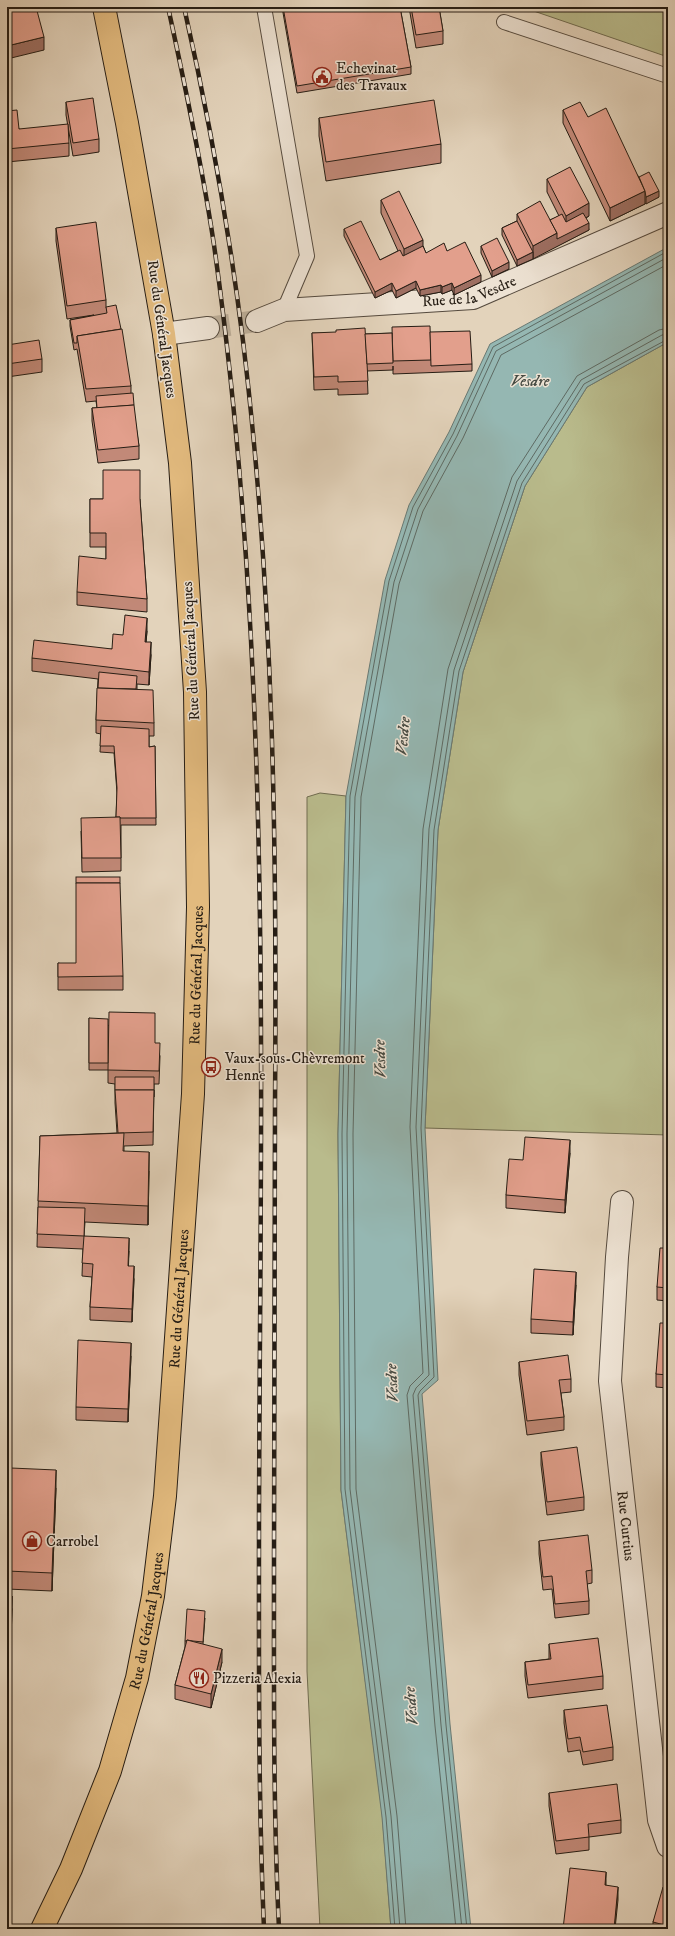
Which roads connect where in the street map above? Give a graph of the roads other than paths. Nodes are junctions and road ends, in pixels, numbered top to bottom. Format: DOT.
graph roads {
  1 [pos="104,7"];
  2 [pos="264,7"];
  3 [pos="504,22"];
  4 [pos="668,76"];
  5 [pos="668,213"];
  6 [pos="284,310"];
  7 [pos="257,321"];
  8 [pos="208,328"];
  9 [pos="164,334"];
  10 [pos="622,1202"];
  11 [pos="668,1846"];
  12 [pos="42,1929"];
  1 -- 9 [label="main road, Rue du Général Jacques"];
  2 -- 6 [label="lane"];
  3 -- 4 [label="lane"];
  5 -- 6 [label="street, Rue de la Vesdre"];
  6 -- 7 [label="street, Rue de la Vesdre"];
  8 -- 9 [label="street"];
  9 -- 12 [label="main road, Rue du Général Jacques"];
  10 -- 11 [label="street, Rue Curtius"];
}
